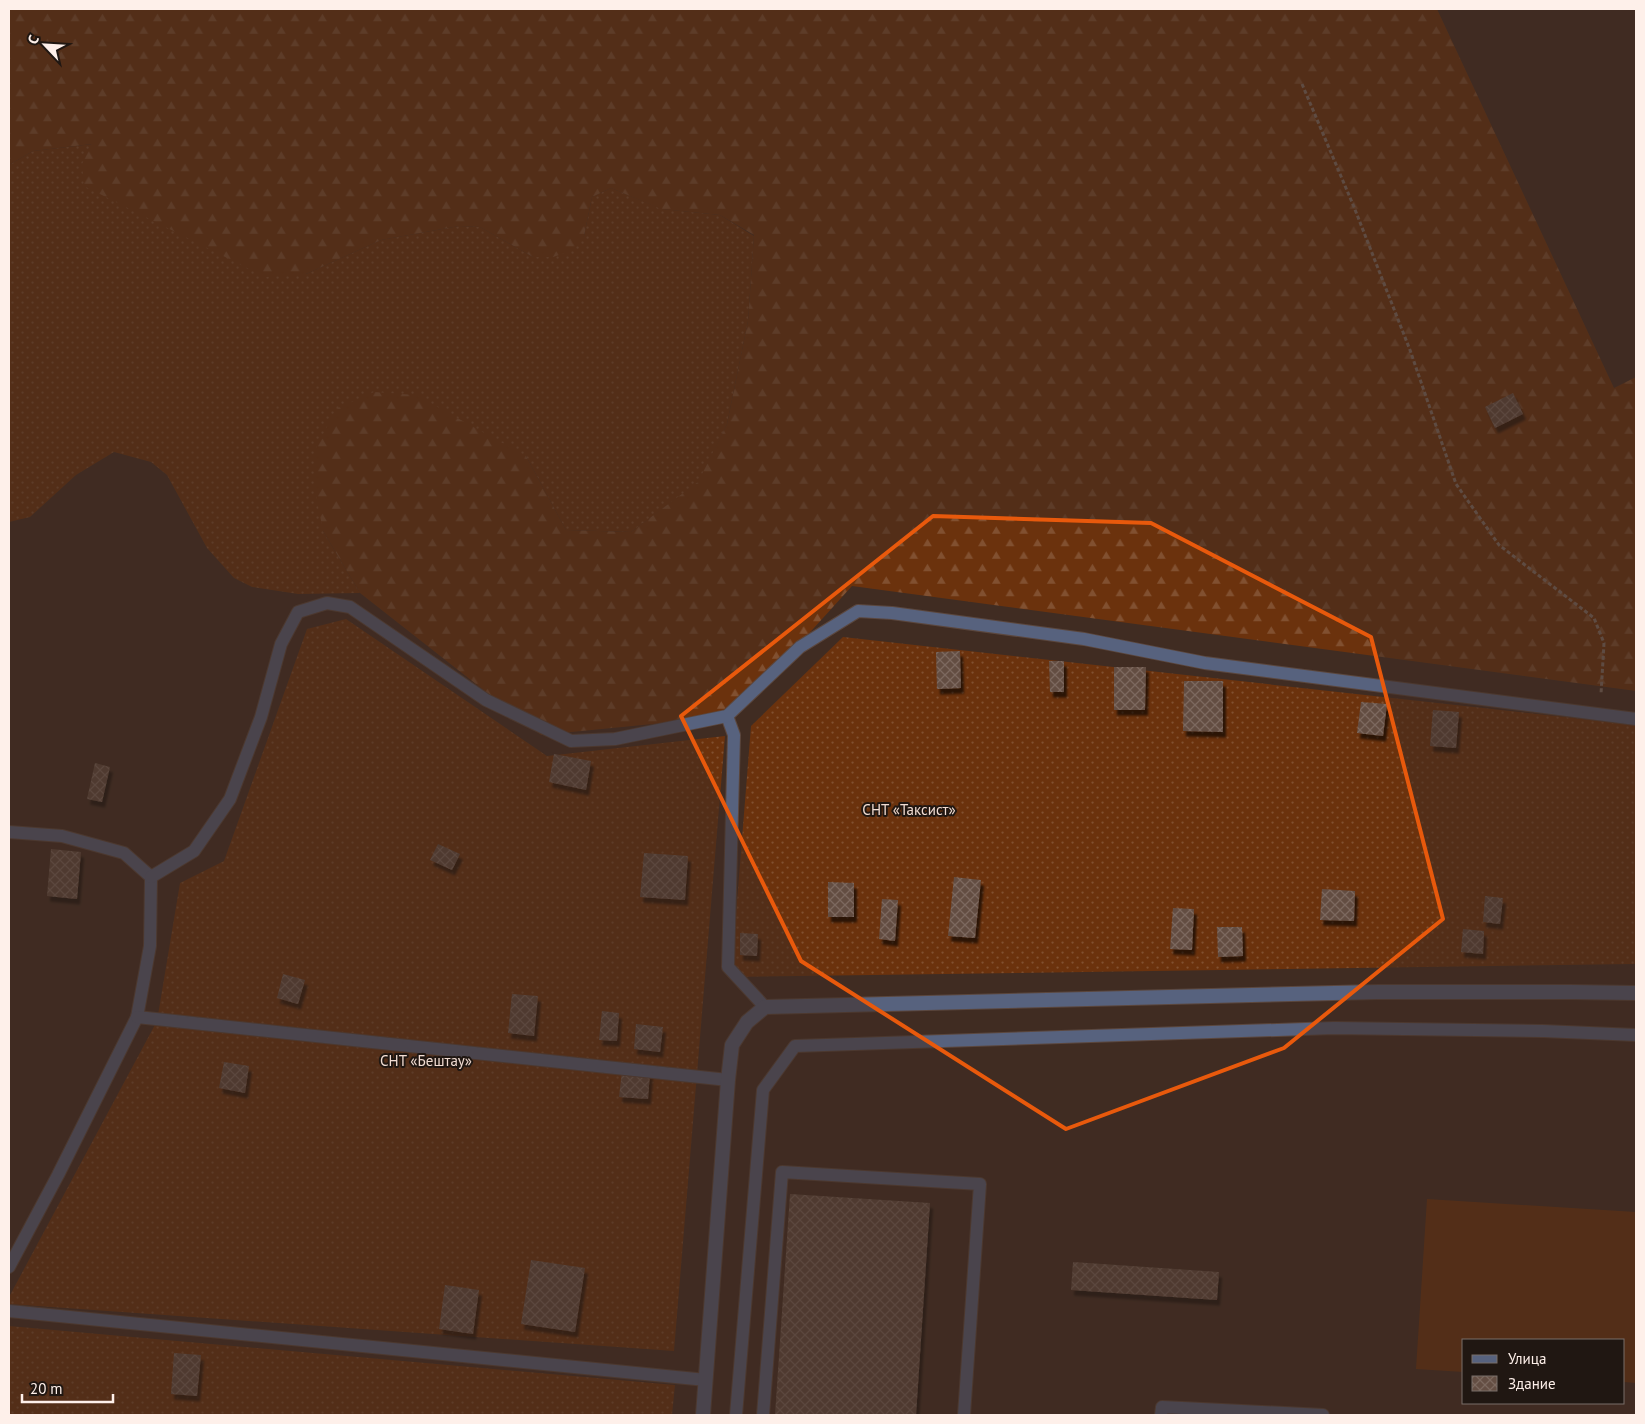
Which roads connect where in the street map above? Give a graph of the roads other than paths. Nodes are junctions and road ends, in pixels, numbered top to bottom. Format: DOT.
graph roads {
  1 [pos="727,716"];
  2 [pos="1636,719"];
  3 [pos="9,832"];
  4 [pos="151,877"];
  5 [pos="1636,993"];
  6 [pos="765,1007"];
  7 [pos="137,1017"];
  8 [pos="1636,1035"];
  9 [pos="728,1080"];
  10 [pos="9,1267"];
  11 [pos="9,1311"];
  12 [pos="706,1380"];
  13 [pos="703,1415"];
  14 [pos="736,1415"];
  15 [pos="763,1415"];
  16 [pos="964,1415"];
  17 [pos="1161,1415"];
  18 [pos="1323,1415"];
  1 -- 2 [label="lane"];
  1 -- 4 [label="lane"];
  1 -- 6 [label="lane"];
  3 -- 4 [label="lane"];
  4 -- 7 [label="lane"];
  5 -- 6 [label="street"];
  6 -- 9 [label="street"];
  7 -- 9 [label="lane"];
  7 -- 10 [label="lane"];
  8 -- 14 [label="lane"];
  9 -- 12 [label="street"];
  11 -- 12 [label="lane"];
  12 -- 13 [label="street"];
  15 -- 16 [label="lane"];
  17 -- 18 [label="lane"];
}
